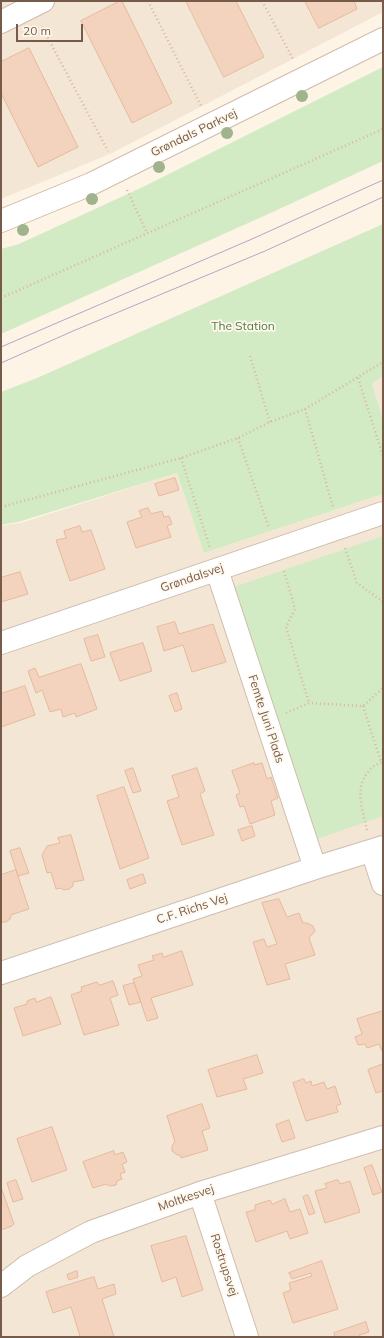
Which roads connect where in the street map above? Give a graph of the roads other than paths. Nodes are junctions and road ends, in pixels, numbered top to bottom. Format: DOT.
graph roads {
  1 [pos="37,4"];
  2 [pos="1,22"];
  3 [pos="383,39"];
  4 [pos="4,214"];
  5 [pos="383,513"];
  6 [pos="217,570"];
  7 [pos="1,643"];
  8 [pos="377,849"];
  9 [pos="315,868"];
  10 [pos="383,884"];
  11 [pos="1,973"];
  12 [pos="383,1137"];
  13 [pos="200,1193"];
  14 [pos="1,1286"];
  15 [pos="247,1337"];
  1 -- 2 [label="street"];
  3 -- 4 [label="street, Grøndals Parkvej"];
  5 -- 6 [label="street, Grøndalsvej"];
  6 -- 7 [label="street, Grøndalsvej"];
  6 -- 9 [label="street, Femte Juni Plads"];
  8 -- 9 [label="street, C.F. Richs Vej"];
  8 -- 10 [label="street"];
  9 -- 11 [label="street, C.F. Richs Vej"];
  12 -- 13 [label="street, Moltkesvej"];
  13 -- 14 [label="street, Moltkesvej"];
  13 -- 15 [label="street, Rostrupsvej"];
}
